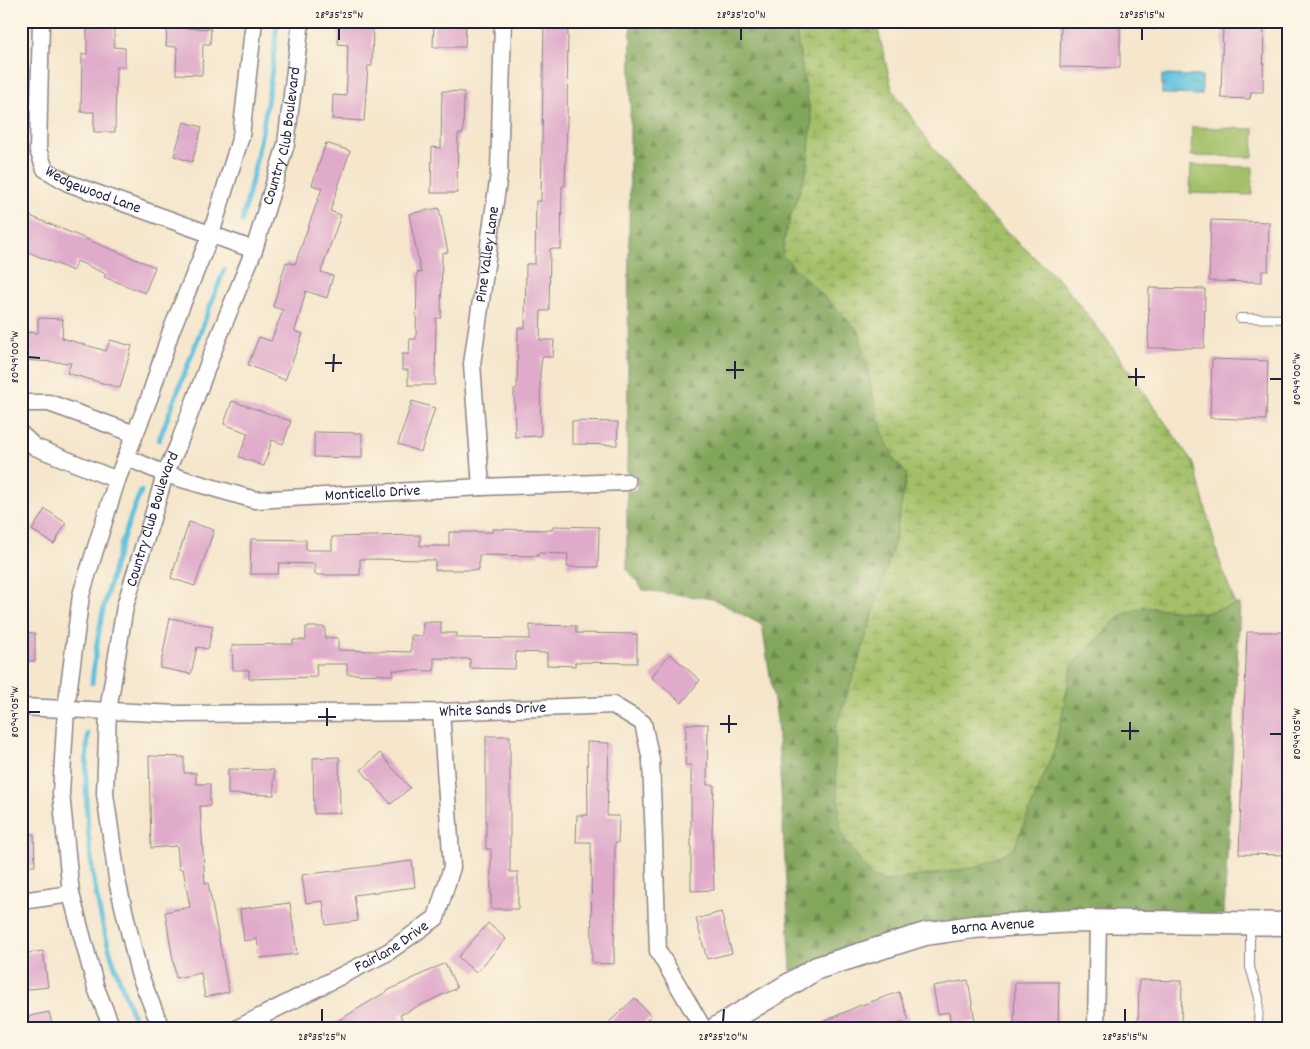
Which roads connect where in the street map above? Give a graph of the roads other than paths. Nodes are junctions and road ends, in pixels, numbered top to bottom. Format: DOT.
graph roads {
  1 [pos="41,21"];
  2 [pos="254,21"];
  3 [pos="301,21"];
  4 [pos="503,21"];
  5 [pos="211,234"];
  6 [pos="254,250"];
  7 [pos="1240,318"];
  8 [pos="1289,319"];
  9 [pos="21,405"];
  10 [pos="21,434"];
  11 [pos="135,434"];
  12 [pos="126,457"];
  13 [pos="166,474"];
  14 [pos="117,480"];
  15 [pos="627,482"];
  16 [pos="481,487"];
  17 [pos="21,707"];
  18 [pos="66,709"];
  19 [pos="108,711"];
  20 [pos="441,712"];
  21 [pos="71,894"];
  22 [pos="21,901"];
  23 [pos="1098,922"];
  24 [pos="1250,924"];
  25 [pos="1289,924"];
  26 [pos="112,1028"];
  27 [pos="161,1028"];
  28 [pos="238,1028"];
  29 [pos="703,1028"];
  30 [pos="717,1028"];
  31 [pos="1096,1028"];
  32 [pos="1258,1028"];
  1 -- 5 [label="street, Wedgewood Lane"];
  2 -- 5 [label="street"];
  3 -- 6 [label="street, Country Club Boulevard"];
  4 -- 16 [label="street, Pine Valley Lane"];
  5 -- 6 [label="street, Wedgewood Lane"];
  5 -- 11 [label="street"];
  6 -- 13 [label="street, Country Club Boulevard"];
  7 -- 8 [label="lane"];
  9 -- 11 [label="street"];
  10 -- 14 [label="street"];
  11 -- 12 [label="street"];
  12 -- 13 [label="street, Monticello Drive"];
  12 -- 14 [label="street"];
  13 -- 16 [label="street, Monticello Drive"];
  13 -- 19 [label="street, Country Club Boulevard"];
  14 -- 18 [label="street"];
  15 -- 16 [label="street, Monticello Drive"];
  17 -- 18 [label="street, White Sands Drive"];
  18 -- 19 [label="street, White Sands Drive"];
  18 -- 21 [label="street"];
  19 -- 20 [label="street, White Sands Drive"];
  19 -- 27 [label="street, Country Club Boulevard"];
  20 -- 28 [label="street, Fairlane Drive"];
  20 -- 29 [label="street, White Sands Drive"];
  21 -- 22 [label="street"];
  21 -- 26 [label="street"];
  23 -- 24 [label="street, Barna Avenue"];
  23 -- 30 [label="street, Barna Avenue"];
  23 -- 31 [label="street"];
  24 -- 25 [label="street, Barna Avenue"];
  24 -- 32 [label="lane"];
}
